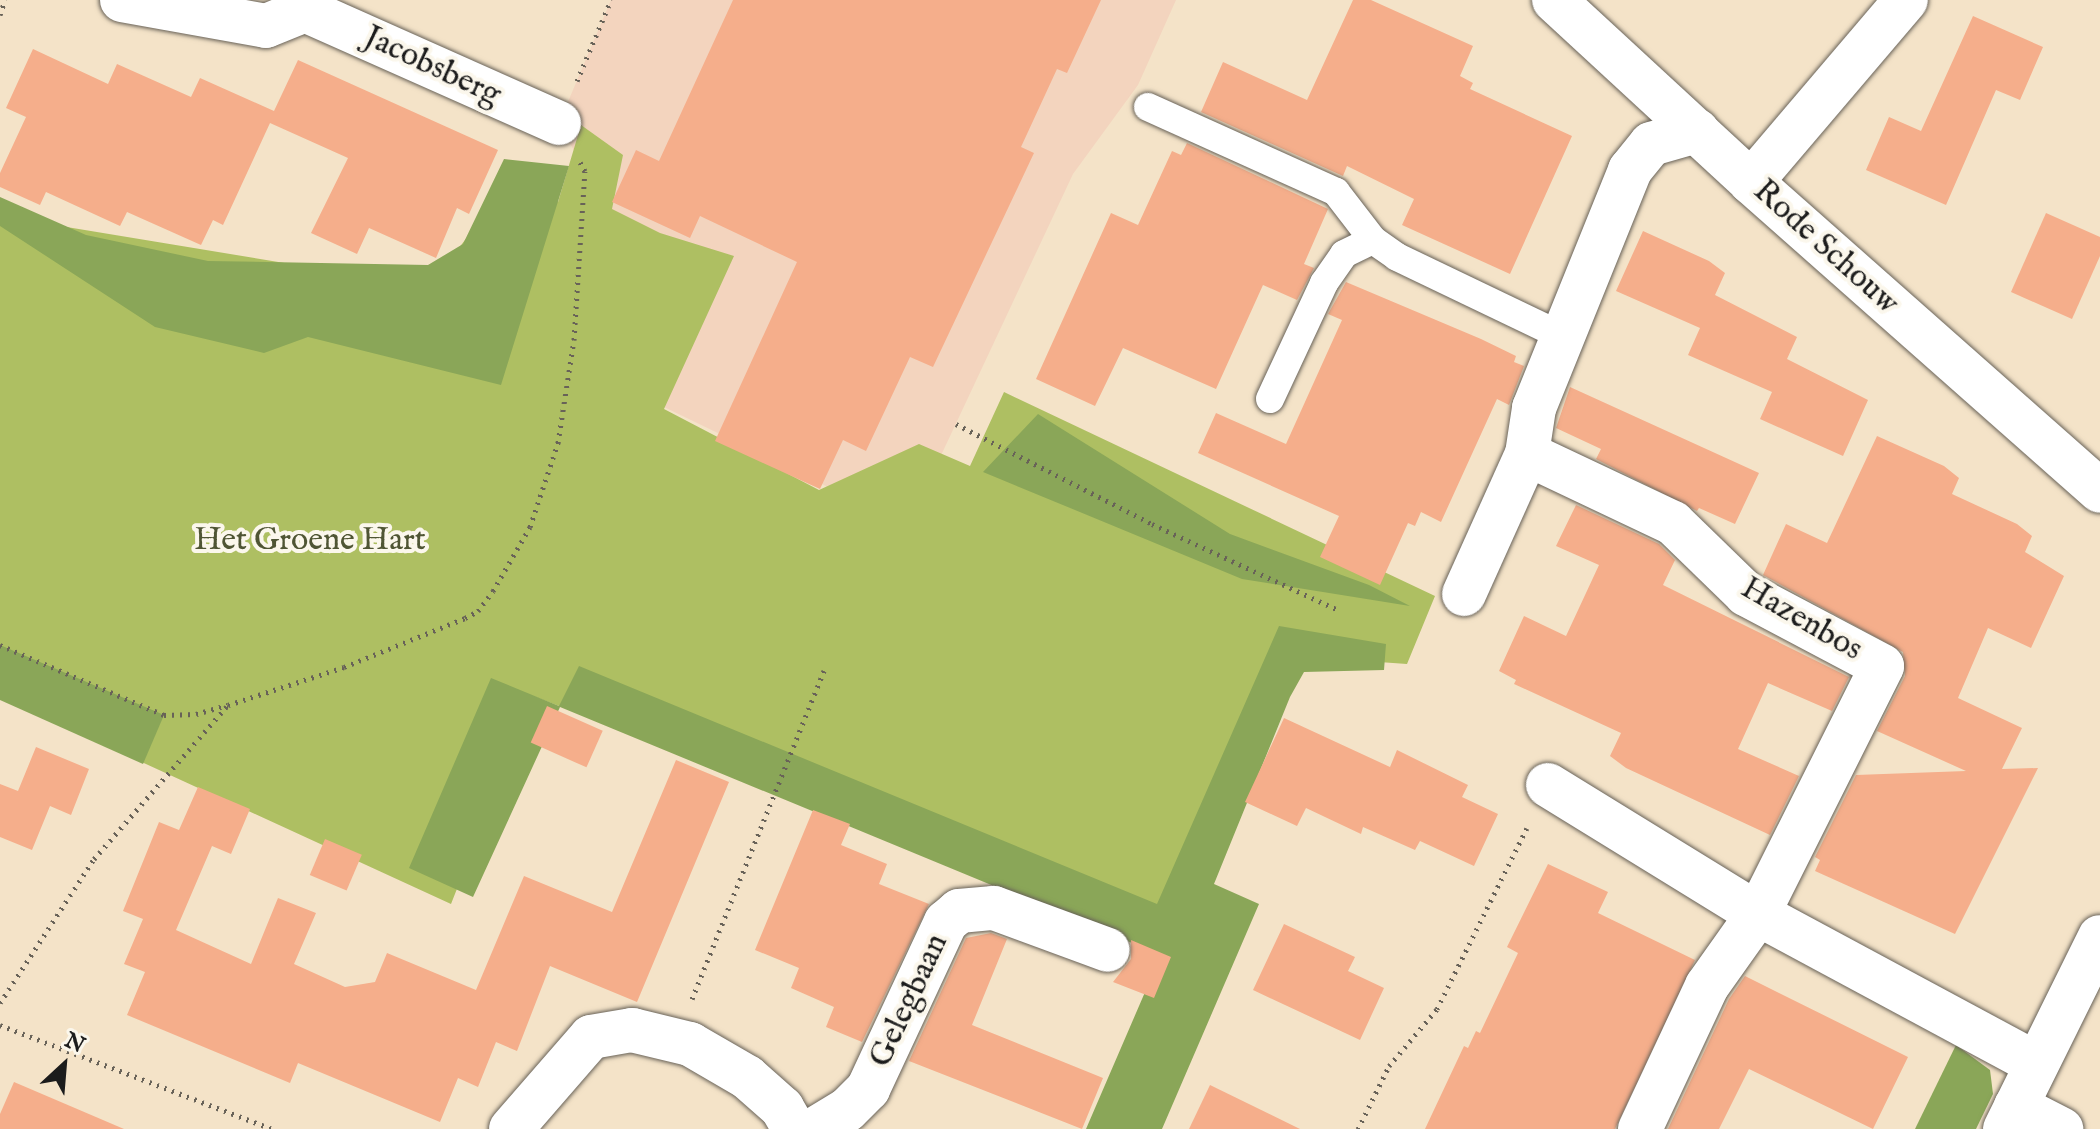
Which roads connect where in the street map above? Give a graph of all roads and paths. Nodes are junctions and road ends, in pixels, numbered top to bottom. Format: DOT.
graph roads {
  1 [pos="5,0"];
  2 [pos="122,0"];
  3 [pos="611,0"];
  4 [pos="1554,0"];
  5 [pos="1906,0"];
  6 [pos="308,5"];
  7 [pos="0,15"];
  8 [pos="1148,107"];
  9 [pos="559,123"];
  10 [pos="1697,131"];
  11 [pos="1751,182"];
  12 [pos="1373,240"];
  13 [pos="1562,336"];
  14 [pos="1270,399"];
  15 [pos="956,424"];
  16 [pos="1527,454"];
  17 [pos="2100,491"];
  18 [pos="1464,594"];
  19 [pos="1340,611"];
  20 [pos="0,645"];
  21 [pos="824,670"];
  22 [pos="228,705"];
  23 [pos="1548,785"];
  24 [pos="1758,914"];
  25 [pos="2100,937"];
  26 [pos="1108,950"];
  27 [pos="0,1003"];
  28 [pos="0,1025"];
  29 [pos="676,1041"];
  30 [pos="2036,1064"];
  31 [pos="2010,1117"];
  32 [pos="272,1129"];
  33 [pos="511,1129"];
  34 [pos="794,1129"];
  35 [pos="815,1129"];
  36 [pos="1358,1129"];
  37 [pos="1640,1129"];
  38 [pos="2061,1129"];
  1 -- 7 [label="path"];
  2 -- 6 [label="street, Jacobsberg"];
  3 -- 9 [label="path"];
  4 -- 10 [label="street, Rode Schouw"];
  5 -- 11 [label="street"];
  6 -- 9 [label="street, Jacobsberg"];
  8 -- 12 [label="lane"];
  9 -- 22 [label="path"];
  10 -- 11 [label="street, Rode Schouw"];
  10 -- 13 [label="street"];
  11 -- 17 [label="street, Rode Schouw"];
  12 -- 13 [label="lane"];
  12 -- 14 [label="lane"];
  13 -- 16 [label="street"];
  15 -- 19 [label="path"];
  16 -- 18 [label="street"];
  16 -- 24 [label="street, Hazenbos"];
  20 -- 22 [label="path"];
  21 -- 29 [label="path"];
  22 -- 27 [label="path"];
  23 -- 24 [label="street"];
  23 -- 36 [label="path"];
  24 -- 30 [label="street"];
  24 -- 37 [label="street, Hazenbos"];
  25 -- 30 [label="street"];
  26 -- 35 [label="street, Gelegbaan"];
  28 -- 32 [label="path"];
  29 -- 33 [label="street"];
  29 -- 34 [label="street"];
  30 -- 31 [label="street"];
  31 -- 38 [label="street"];
}
